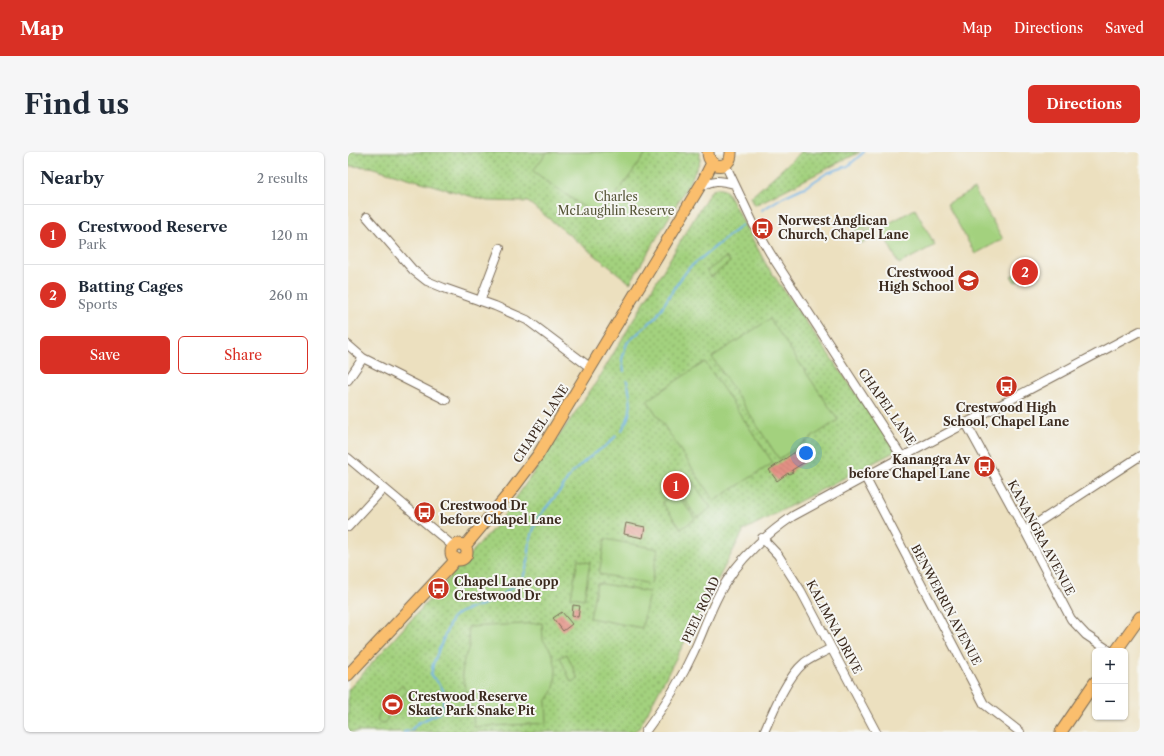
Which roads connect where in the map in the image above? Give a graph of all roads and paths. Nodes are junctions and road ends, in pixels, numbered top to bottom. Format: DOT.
graph roads {
  1 [pos="708,152"];
  2 [pos="731,152"];
  3 [pos="712,163"];
  4 [pos="725,164"];
  5 [pos="734,184"];
  6 [pos="700,187"];
  7 [pos="367,217"];
  8 [pos="500,248"];
  9 [pos="480,301"];
  10 [pos="1140,331"];
  11 [pos="348,345"];
  12 [pos="363,358"];
  13 [pos="591,368"];
  14 [pos="348,380"];
  15 [pos="446,400"];
  16 [pos="966,423"];
  17 [pos="1140,456"];
  18 [pos="902,457"];
  19 [pos="348,458"];
  20 [pos="864,477"];
  21 [pos="384,488"];
  22 [pos="348,527"];
  23 [pos="1025,531"];
  24 [pos="762,538"];
  25 [pos="459,546"];
  26 [pos="1140,617"];
  27 [pos="831,648"];
  28 [pos="1106,648"];
  29 [pos="1118,648"];
  30 [pos="348,675"];
  31 [pos="1094,684"];
  32 [pos="645,732"];
  33 [pos="764,732"];
  34 [pos="876,732"];
  35 [pos="1020,732"];
  36 [pos="1061,732"];
  1 -- 3 [label="main road"];
  2 -- 4 [label="main road"];
  3 -- 4 [label="main road"];
  3 -- 6 [label="main road, CHAPEL LANE"];
  4 -- 5 [label="street, CHAPEL LANE"];
  5 -- 6 [label="street"];
  5 -- 18 [label="street, CHAPEL LANE"];
  6 -- 13 [label="main road, CHAPEL LANE"];
  7 -- 9 [label="street"];
  8 -- 9 [label="street"];
  9 -- 13 [label="street"];
  10 -- 16 [label="street, CHAPEL LANE"];
  11 -- 12 [label="street"];
  12 -- 14 [label="street"];
  12 -- 15 [label="street"];
  13 -- 25 [label="main road, CHAPEL LANE"];
  16 -- 18 [label="street, CHAPEL LANE"];
  16 -- 23 [label="street, KANANGRA AVENUE"];
  17 -- 23 [label="street"];
  18 -- 20 [label="street, PEEL ROAD"];
  19 -- 21 [label="street"];
  20 -- 24 [label="street, PEEL ROAD"];
  20 -- 35 [label="street, BENWERRIN AVENUE"];
  21 -- 22 [label="street"];
  21 -- 25 [label="street"];
  23 -- 28 [label="street, KANANGRA AVENUE"];
  24 -- 27 [label="street, KALIMNA DRIVE"];
  24 -- 32 [label="street, PEEL ROAD"];
  25 -- 30 [label="main road, CHAPEL LANE"];
  26 -- 29 [label="main road"];
  27 -- 33 [label="street"];
  27 -- 34 [label="street, KALIMNA DRIVE"];
  31 -- 36 [label="main road"];
}
